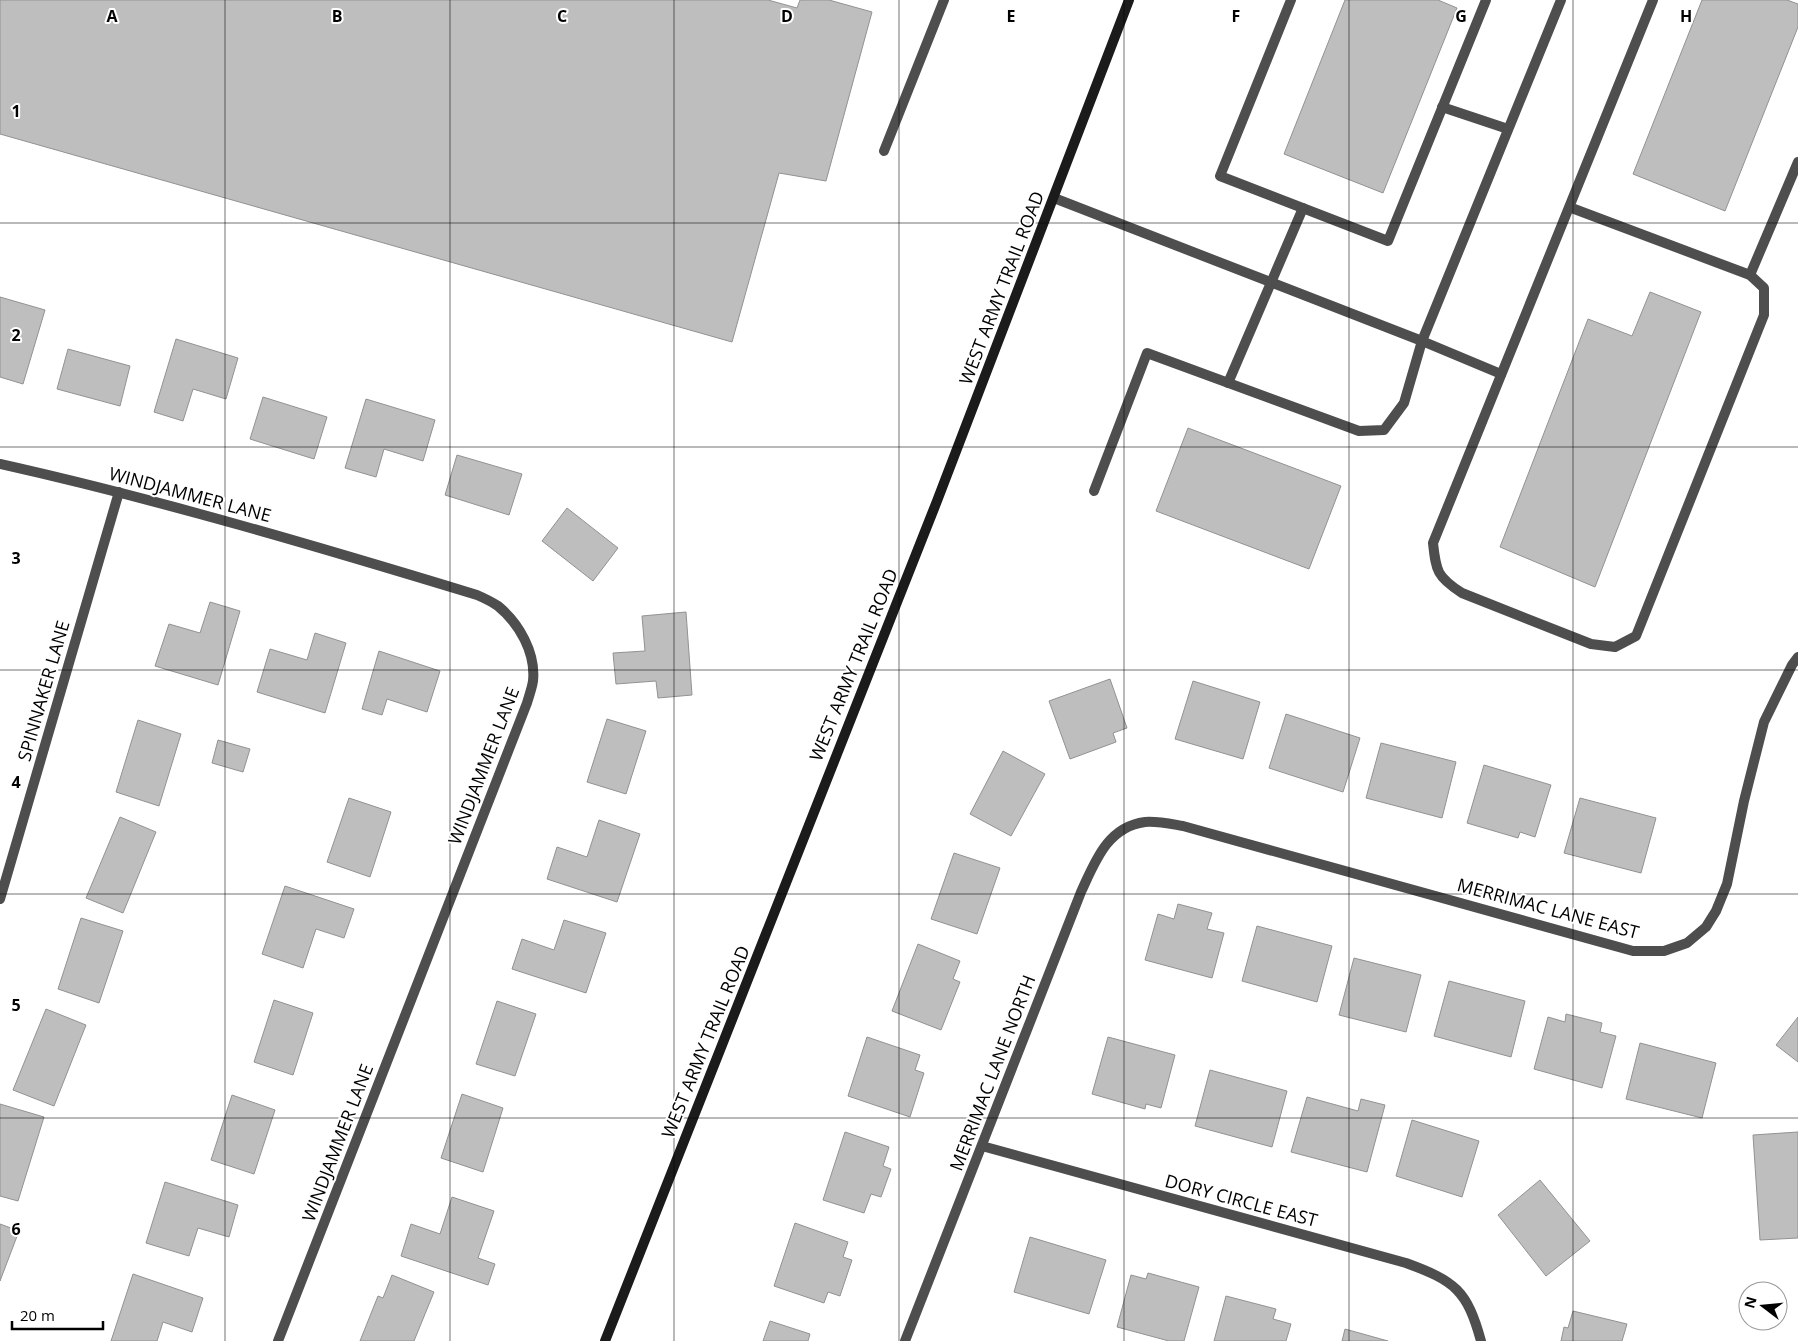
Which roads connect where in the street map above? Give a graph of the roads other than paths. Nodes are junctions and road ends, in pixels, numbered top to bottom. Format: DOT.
graph roads {
  1 [pos="944,0"];
  2 [pos="1129,0"];
  3 [pos="1291,0"];
  4 [pos="1486,0"];
  5 [pos="1561,0"];
  6 [pos="1652,0"];
  7 [pos="1442,107"];
  8 [pos="1508,129"];
  9 [pos="884,152"];
  10 [pos="1798,162"];
  11 [pos="1054,198"];
  12 [pos="1569,207"];
  13 [pos="1303,208"];
  14 [pos="1750,275"];
  15 [pos="1272,283"];
  16 [pos="1422,341"];
  17 [pos="1501,374"];
  18 [pos="1228,383"];
  19 [pos="0,464"];
  20 [pos="1094,491"];
  21 [pos="119,492"];
  22 [pos="1798,657"];
  23 [pos="1127,827"];
  24 [pos="0,899"];
  25 [pos="982,1146"];
  26 [pos="278,1341"];
  27 [pos="605,1341"];
  28 [pos="906,1341"];
  29 [pos="1482,1341"];
  1 -- 9 [label="street"];
  2 -- 11 [label="main road, WEST ARMY TRAIL ROAD"];
  3 -- 13 [label="street"];
  4 -- 7 [label="street"];
  5 -- 8 [label="street"];
  6 -- 12 [label="street"];
  7 -- 8 [label="street"];
  7 -- 13 [label="street"];
  8 -- 16 [label="street"];
  10 -- 14 [label="street"];
  11 -- 15 [label="street"];
  11 -- 27 [label="main road, WEST ARMY TRAIL ROAD"];
  12 -- 14 [label="street"];
  12 -- 17 [label="street"];
  13 -- 15 [label="street"];
  14 -- 17 [label="street"];
  15 -- 16 [label="street"];
  15 -- 18 [label="street"];
  16 -- 17 [label="street"];
  16 -- 18 [label="street"];
  18 -- 20 [label="street"];
  19 -- 21 [label="street, WINDJAMMER LANE"];
  21 -- 24 [label="street, SPINNAKER LANE"];
  21 -- 26 [label="street, WINDJAMMER LANE"];
  22 -- 23 [label="street, MERRIMAC LANE EAST"];
  23 -- 25 [label="street, MERRIMAC LANE NORTH"];
  25 -- 28 [label="street, MERRIMAC LANE NORTH"];
  25 -- 29 [label="street, DORY CIRCLE EAST"];
}
